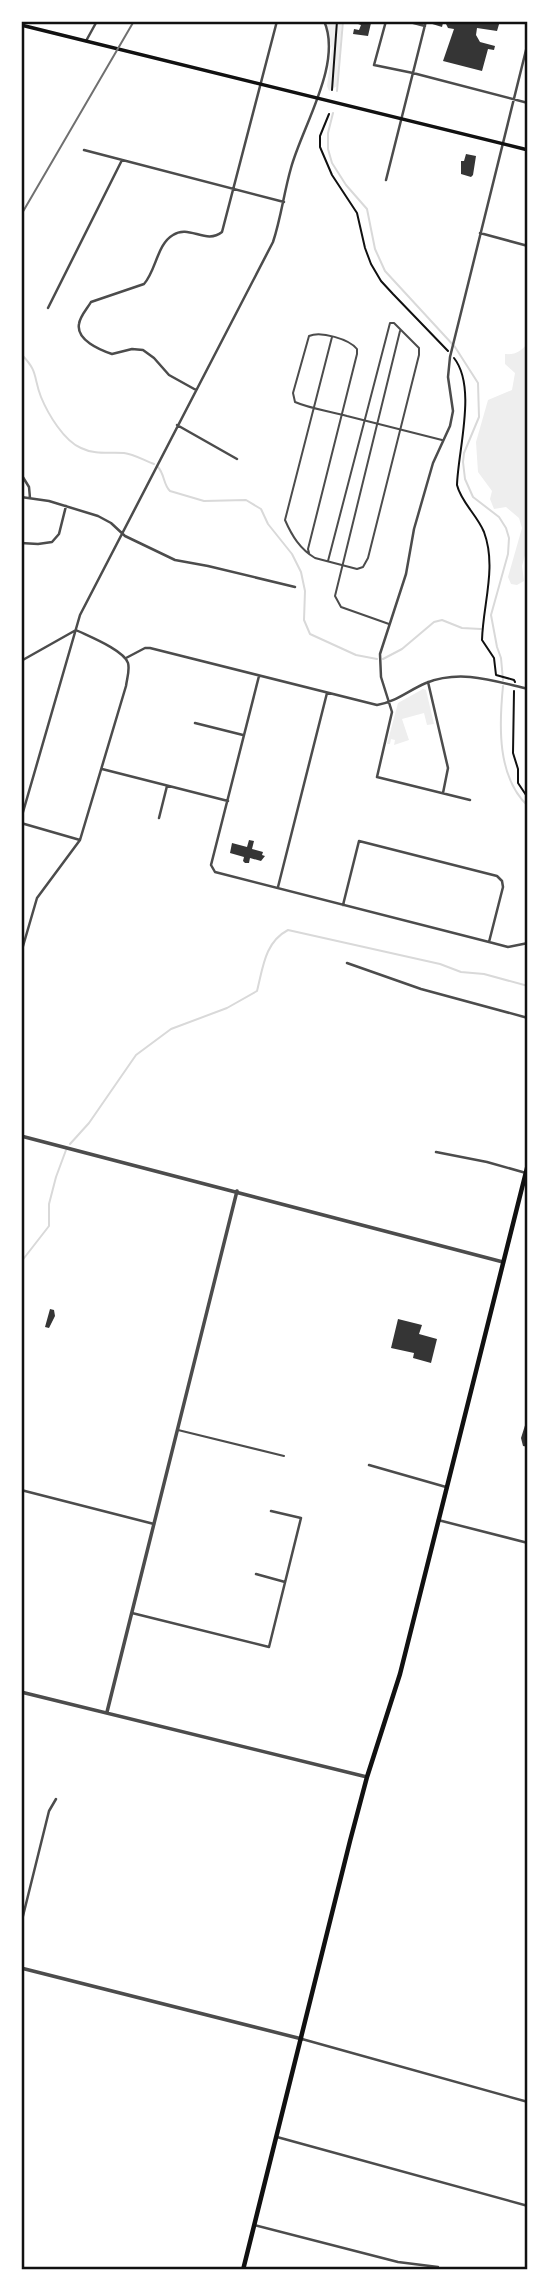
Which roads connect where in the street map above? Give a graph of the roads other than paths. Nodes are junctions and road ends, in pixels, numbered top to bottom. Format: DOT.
graph roads {
  1 [pos="97,21"];
  2 [pos="277,21"];
  3 [pos="324,21"];
  4 [pos="386,21"];
  5 [pos="406,21"];
  6 [pos="426,21"];
  7 [pos="21,25"];
  8 [pos="425,26"];
  9 [pos="86,41"];
  10 [pos="528,43"];
  11 [pos="527,51"];
  12 [pos="413,73"];
  13 [pos="261,84"];
  14 [pos="318,98"];
  15 [pos="514,100"];
  16 [pos="528,103"];
  17 [pos="401,119"];
  18 [pos="503,144"];
  19 [pos="84,150"];
  20 [pos="528,150"];
  21 [pos="122,160"];
  22 [pos="386,180"];
  23 [pos="234,189"];
  24 [pos="284,202"];
  25 [pos="480,233"];
  26 [pos="528,246"];
  27 [pos="48,308"];
  28 [pos="401,330"];
  29 [pos="332,337"];
  30 [pos="196,390"];
  31 [pos="314,407"];
  32 [pos="342,414"];
  33 [pos="364,420"];
  34 [pos="377,423"];
  35 [pos="177,425"];
  36 [pos="401,429"];
  37 [pos="442,440"];
  38 [pos="237,459"];
  39 [pos="21,474"];
  40 [pos="21,497"];
  41 [pos="30,498"];
  42 [pos="66,506"];
  43 [pos="122,533"];
  44 [pos="21,542"];
  45 [pos="309,554"];
  46 [pos="328,561"];
  47 [pos="341,565"];
  48 [pos="295,587"];
  49 [pos="389,624"];
  50 [pos="76,629"];
  51 [pos="126,658"];
  52 [pos="21,661"];
  53 [pos="259,676"];
  54 [pos="428,682"];
  55 [pos="528,689"];
  56 [pos="327,693"];
  57 [pos="389,703"];
  58 [pos="195,723"];
  59 [pos="244,735"];
  60 [pos="102,769"];
  61 [pos="167,786"];
  62 [pos="443,793"];
  63 [pos="470,800"];
  64 [pos="228,801"];
  65 [pos="159,818"];
  66 [pos="21,821"];
  67 [pos="80,840"];
  68 [pos="278,887"];
  69 [pos="343,905"];
  70 [pos="488,942"];
  71 [pos="528,943"];
  72 [pos="21,953"];
  73 [pos="347,963"];
  74 [pos="528,1018"];
  75 [pos="21,1136"];
  76 [pos="436,1152"];
  77 [pos="528,1164"];
  78 [pos="526,1173"];
  79 [pos="237,1191"];
  80 [pos="503,1262"];
  81 [pos="177,1430"];
  82 [pos="284,1456"];
  83 [pos="369,1465"];
  84 [pos="446,1487"];
  85 [pos="21,1490"];
  86 [pos="271,1511"];
  87 [pos="438,1520"];
  88 [pos="154,1524"];
  89 [pos="528,1544"];
  90 [pos="256,1574"];
  91 [pos="285,1582"];
  92 [pos="131,1613"];
  93 [pos="21,1692"];
  94 [pos="107,1712"];
  95 [pos="367,1777"];
  96 [pos="56,1799"];
  97 [pos="21,1924"];
  98 [pos="21,1968"];
  99 [pos="302,2039"];
  100 [pos="528,2102"];
  101 [pos="277,2137"];
  102 [pos="528,2206"];
  103 [pos="254,2225"];
  104 [pos="438,2267"];
  105 [pos="243,2270"];
  1 -- 9 [label="street"];
  2 -- 13 [label="street"];
  3 -- 14 [label="street"];
  4 -- 12 [label="street"];
  5 -- 8 [label="street"];
  6 -- 8 [label="street"];
  7 -- 9 [label="main road"];
  8 -- 12 [label="street"];
  9 -- 13 [label="main road"];
  10 -- 11 [label="street"];
  11 -- 15 [label="street"];
  12 -- 15 [label="street"];
  12 -- 17 [label="street"];
  13 -- 14 [label="main road"];
  13 -- 23 [label="street"];
  14 -- 17 [label="main road"];
  14 -- 24 [label="street"];
  15 -- 16 [label="street"];
  15 -- 18 [label="street"];
  17 -- 18 [label="main road"];
  17 -- 22 [label="street"];
  18 -- 20 [label="main road"];
  18 -- 25 [label="street"];
  19 -- 21 [label="street"];
  21 -- 23 [label="street"];
  21 -- 27 [label="street"];
  23 -- 24 [label="street"];
  23 -- 30 [label="street"];
  24 -- 30 [label="street"];
  25 -- 26 [label="street"];
  25 -- 37 [label="street"];
  28 -- 33 [label="lane"];
  28 -- 34 [label="lane"];
  28 -- 36 [label="lane"];
  29 -- 31 [label="lane"];
  29 -- 31 [label="lane"];
  29 -- 32 [label="lane"];
  30 -- 35 [label="street"];
  31 -- 32 [label="lane"];
  31 -- 45 [label="lane"];
  32 -- 33 [label="lane"];
  32 -- 45 [label="lane"];
  33 -- 34 [label="lane"];
  33 -- 46 [label="lane"];
  34 -- 36 [label="lane"];
  34 -- 47 [label="lane"];
  35 -- 38 [label="street"];
  35 -- 43 [label="street"];
  36 -- 37 [label="lane"];
  36 -- 47 [label="lane"];
  37 -- 49 [label="street"];
  39 -- 41 [label="street"];
  40 -- 41 [label="street"];
  41 -- 42 [label="street"];
  42 -- 43 [label="street"];
  42 -- 44 [label="street"];
  43 -- 48 [label="street"];
  43 -- 50 [label="street"];
  45 -- 46 [label="lane"];
  46 -- 47 [label="lane"];
  47 -- 49 [label="lane"];
  49 -- 57 [label="street"];
  50 -- 51 [label="street"];
  50 -- 52 [label="street"];
  50 -- 66 [label="street"];
  51 -- 53 [label="street"];
  51 -- 60 [label="street"];
  53 -- 56 [label="street"];
  53 -- 59 [label="street"];
  54 -- 55 [label="street"];
  54 -- 57 [label="street"];
  54 -- 62 [label="street"];
  56 -- 57 [label="street"];
  56 -- 68 [label="street"];
  57 -- 62 [label="street"];
  58 -- 59 [label="street"];
  59 -- 64 [label="street"];
  60 -- 61 [label="street"];
  60 -- 67 [label="street"];
  61 -- 64 [label="street"];
  61 -- 65 [label="street"];
  62 -- 63 [label="street"];
  64 -- 68 [label="street"];
  66 -- 67 [label="street"];
  67 -- 72 [label="street"];
  68 -- 69 [label="street"];
  69 -- 70 [label="street"];
  69 -- 70 [label="street"];
  70 -- 71 [label="street"];
  73 -- 74 [label="street"];
  75 -- 79 [label="street"];
  76 -- 78 [label="street"];
  77 -- 78 [label="main road"];
  78 -- 80 [label="main road"];
  79 -- 80 [label="street"];
  79 -- 81 [label="street"];
  80 -- 84 [label="main road"];
  81 -- 82 [label="lane"];
  81 -- 88 [label="street"];
  83 -- 84 [label="street"];
  84 -- 87 [label="main road"];
  85 -- 88 [label="street"];
  86 -- 91 [label="street"];
  87 -- 89 [label="street"];
  87 -- 95 [label="main road"];
  88 -- 92 [label="street"];
  90 -- 91 [label="street"];
  91 -- 92 [label="street"];
  92 -- 94 [label="street"];
  93 -- 94 [label="street"];
  94 -- 95 [label="street"];
  95 -- 99 [label="main road"];
  96 -- 97 [label="street"];
  98 -- 99 [label="street"];
  99 -- 100 [label="street"];
  99 -- 101 [label="main road"];
  101 -- 102 [label="street"];
  101 -- 103 [label="main road"];
  103 -- 104 [label="street"];
  103 -- 105 [label="main road"];
}
